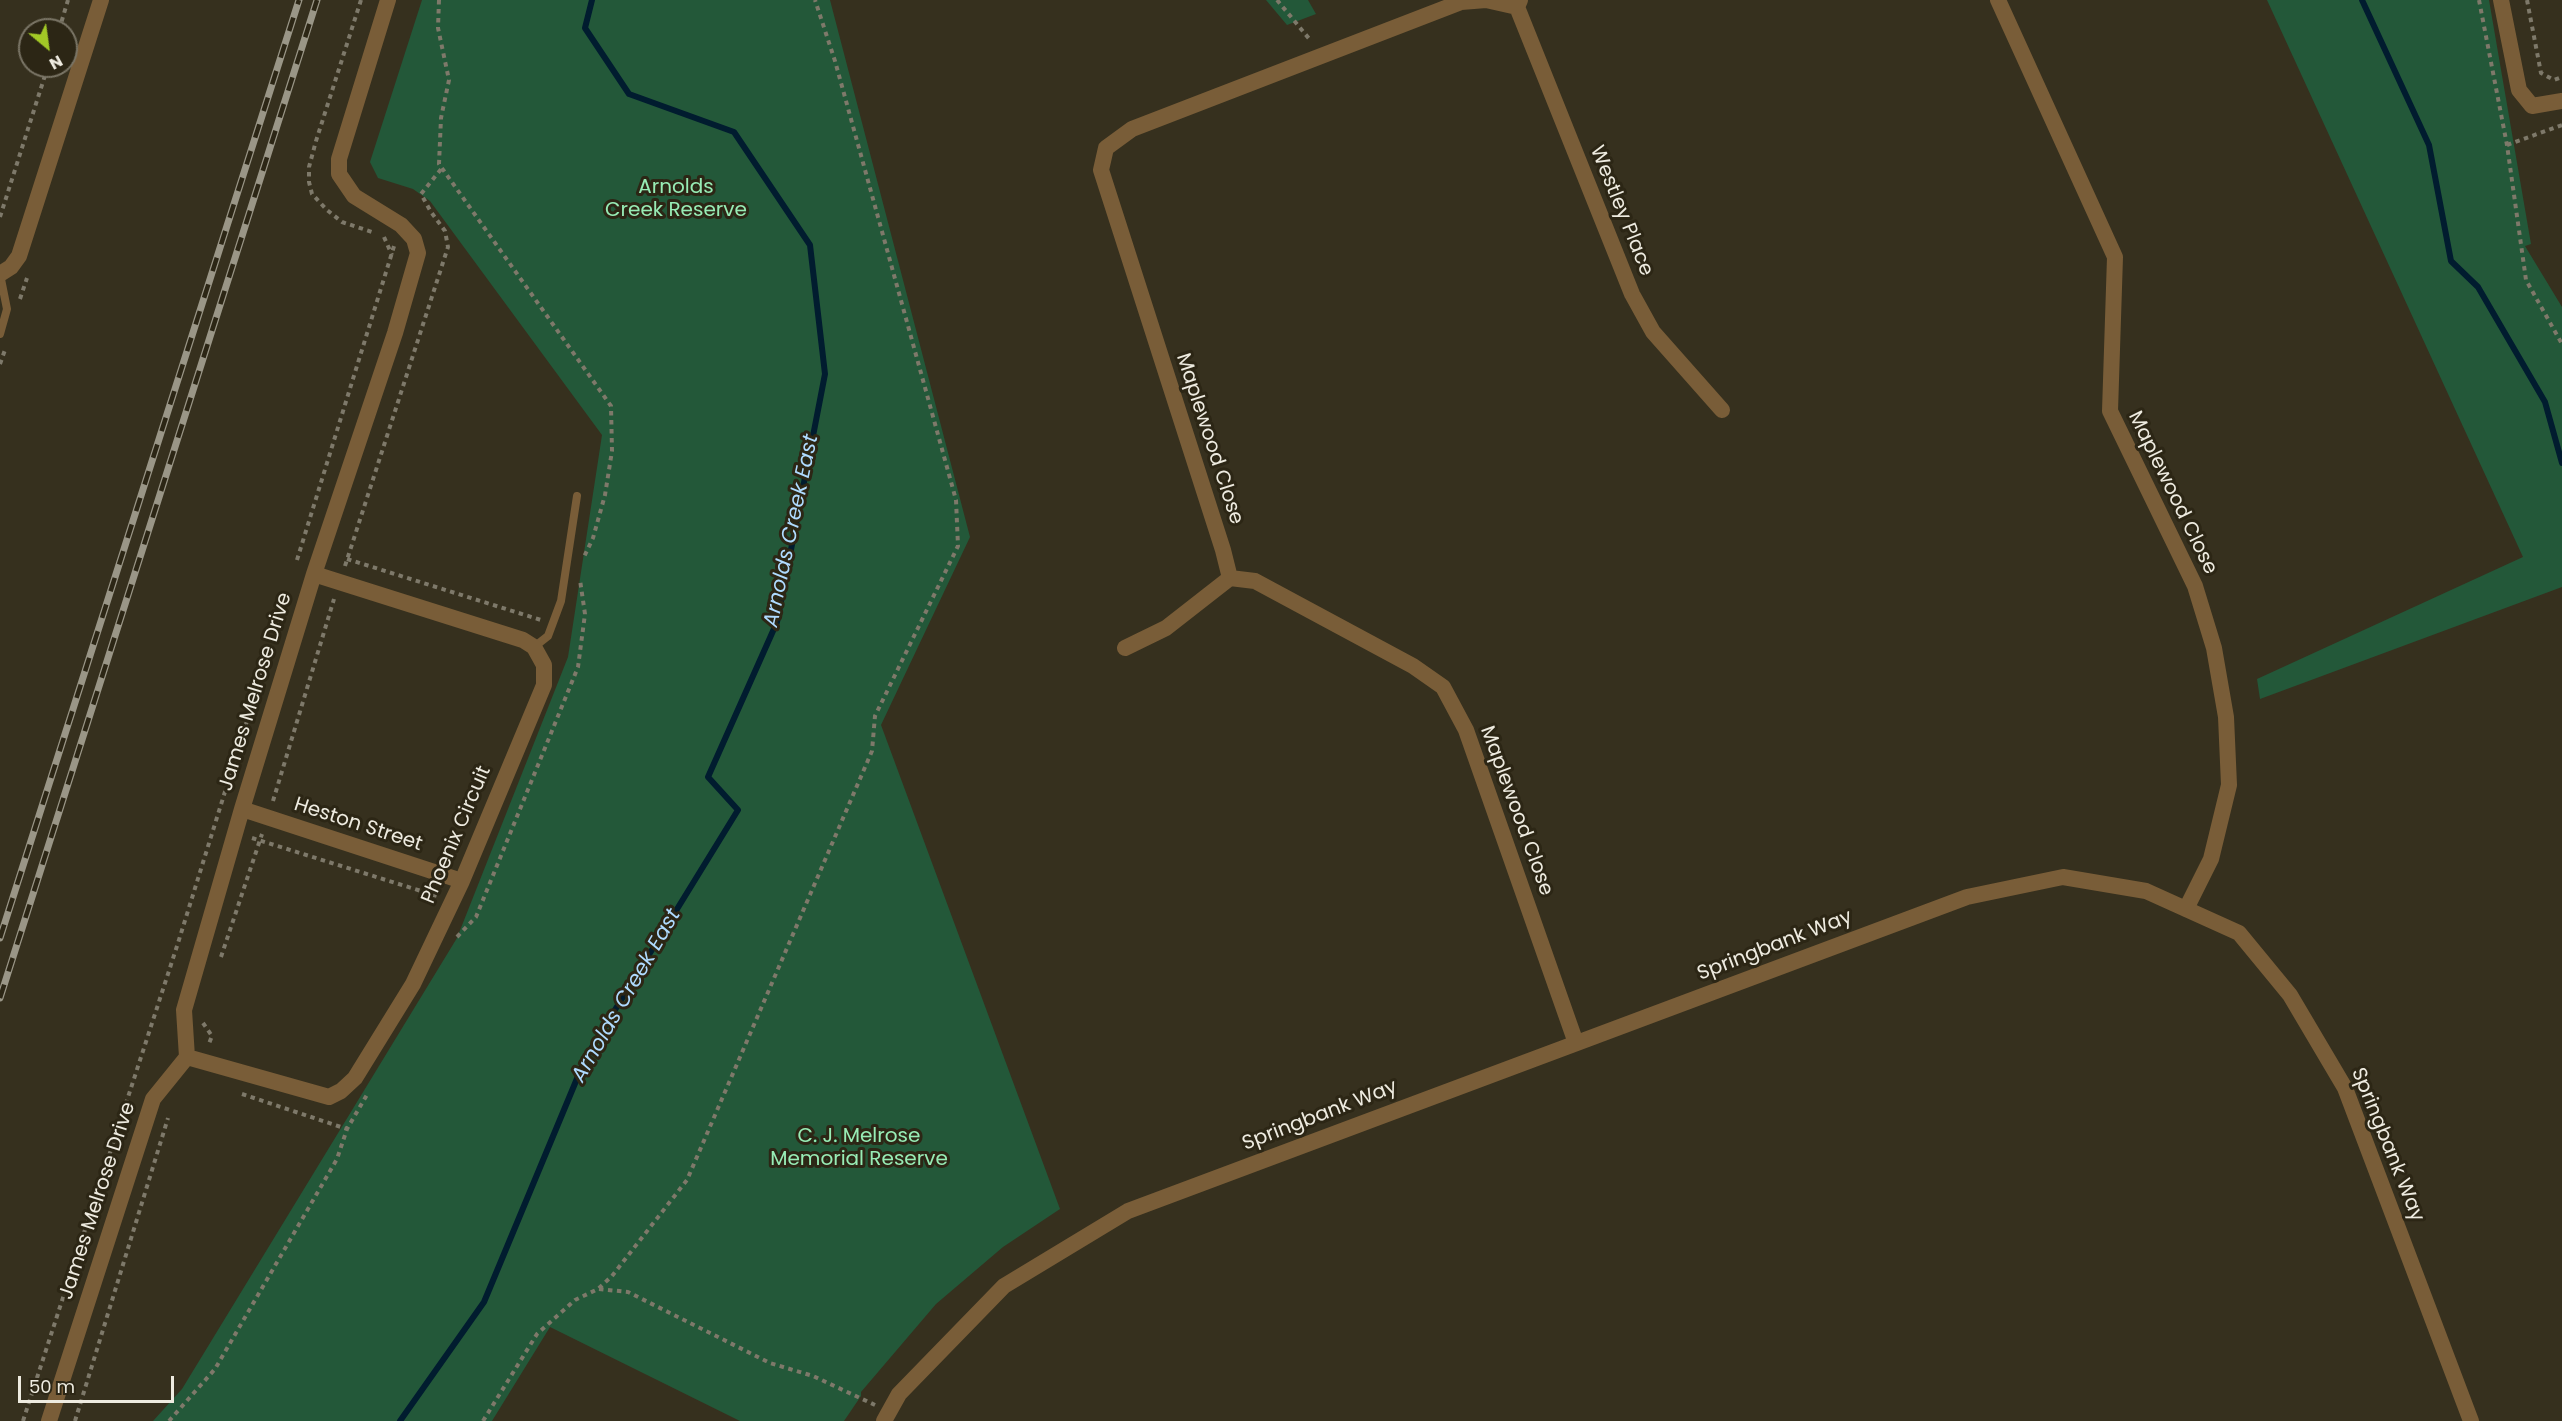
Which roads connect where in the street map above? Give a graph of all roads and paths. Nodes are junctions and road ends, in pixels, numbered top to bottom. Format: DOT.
graph roads {
  1 [pos="68,0"];
  2 [pos="101,0"];
  3 [pos="388,0"];
  4 [pos="439,0"];
  5 [pos="815,0"];
  6 [pos="1277,0"];
  7 [pos="1998,0"];
  8 [pos="2479,0"];
  9 [pos="2501,0"];
  10 [pos="2527,0"];
  11 [pos="1518,3"];
  12 [pos="63,18"];
  13 [pos="1323,57"];
  14 [pos="2562,77"];
  15 [pos="44,78"];
  16 [pos="2562,101"];
  17 [pos="2562,125"];
  18 [pos="2507,145"];
  19 [pos="442,168"];
  20 [pos="0,217"];
  21 [pos="401,225"];
  22 [pos="0,274"];
  23 [pos="0,334"];
  24 [pos="2562,344"];
  25 [pos="1722,410"];
  26 [pos="577,496"];
  27 [pos="347,559"];
  28 [pos="296,564"];
  29 [pos="314,574"];
  30 [pos="1230,578"];
  31 [pos="340,581"];
  32 [pos="282,610"];
  33 [pos="554,623"];
  34 [pos="534,647"];
  35 [pos="1125,648"];
  36 [pos="242,809"];
  37 [pos="268,818"];
  38 [pos="214,827"];
  39 [pos="235,833"];
  40 [pos="260,840"];
  41 [pos="462,881"];
  42 [pos="452,902"];
  43 [pos="2186,909"];
  44 [pos="479,911"];
  45 [pos="454,941"];
  46 [pos="219,963"];
  47 [pos="200,1018"];
  48 [pos="1576,1043"];
  49 [pos="187,1057"];
  50 [pos="204,1060"];
  51 [pos="374,1083"];
  52 [pos="241,1094"];
  53 [pos="170,1113"];
  54 [pos="347,1129"];
  55 [pos="598,1289"];
  56 [pos="861,1396"];
  57 [pos="23,1421"];
  58 [pos="49,1421"];
  59 [pos="75,1421"];
  60 [pos="169,1421"];
  61 [pos="483,1421"];
  62 [pos="884,1421"];
  63 [pos="2471,1421"];
  1 -- 12 [label="path"];
  2 -- 22 [label="street"];
  3 -- 21 [label="street, James Melrose Drive"];
  4 -- 19 [label="path"];
  5 -- 55 [label="path"];
  6 -- 13 [label="path"];
  7 -- 43 [label="street, Maplewood Close"];
  8 -- 18 [label="path"];
  9 -- 16 [label="street"];
  10 -- 14 [label="path"];
  11 -- 13 [label="street, Maplewood Close"];
  11 -- 25 [label="street, Westley Place"];
  13 -- 30 [label="street, Maplewood Close"];
  15 -- 20 [label="path"];
  17 -- 18 [label="path"];
  18 -- 24 [label="path"];
  19 -- 27 [label="path"];
  19 -- 44 [label="path"];
  21 -- 28 [label="path"];
  21 -- 29 [label="street, James Melrose Drive"];
  22 -- 23 [label="lane"];
  26 -- 33 [label="lane"];
  27 -- 31 [label="path"];
  27 -- 33 [label="path"];
  29 -- 31 [label="street"];
  29 -- 36 [label="street, James Melrose Drive"];
  30 -- 35 [label="street"];
  30 -- 48 [label="street, Maplewood Close"];
  31 -- 34 [label="street"];
  31 -- 37 [label="path"];
  32 -- 38 [label="path"];
  33 -- 34 [label="lane"];
  34 -- 41 [label="street, Phoenix Circuit"];
  36 -- 37 [label="street, Heston Street"];
  36 -- 39 [label="street, James Melrose Drive"];
  37 -- 40 [label="path"];
  37 -- 41 [label="street, Heston Street"];
  38 -- 39 [label="path"];
  38 -- 57 [label="path"];
  39 -- 40 [label="path"];
  39 -- 49 [label="street, James Melrose Drive"];
  40 -- 42 [label="path"];
  40 -- 46 [label="path"];
  41 -- 42 [label="street, Phoenix Circuit"];
  42 -- 44 [label="path"];
  42 -- 50 [label="street, Phoenix Circuit"];
  43 -- 48 [label="street, Springbank Way"];
  43 -- 63 [label="street, Springbank Way"];
  44 -- 45 [label="path"];
  47 -- 50 [label="path"];
  48 -- 62 [label="street, Springbank Way"];
  49 -- 50 [label="street, Phoenix Circuit"];
  49 -- 58 [label="street, James Melrose Drive"];
  51 -- 54 [label="path"];
  52 -- 54 [label="path"];
  53 -- 59 [label="path"];
  54 -- 60 [label="path"];
  55 -- 56 [label="path"];
  55 -- 61 [label="path"];
}
